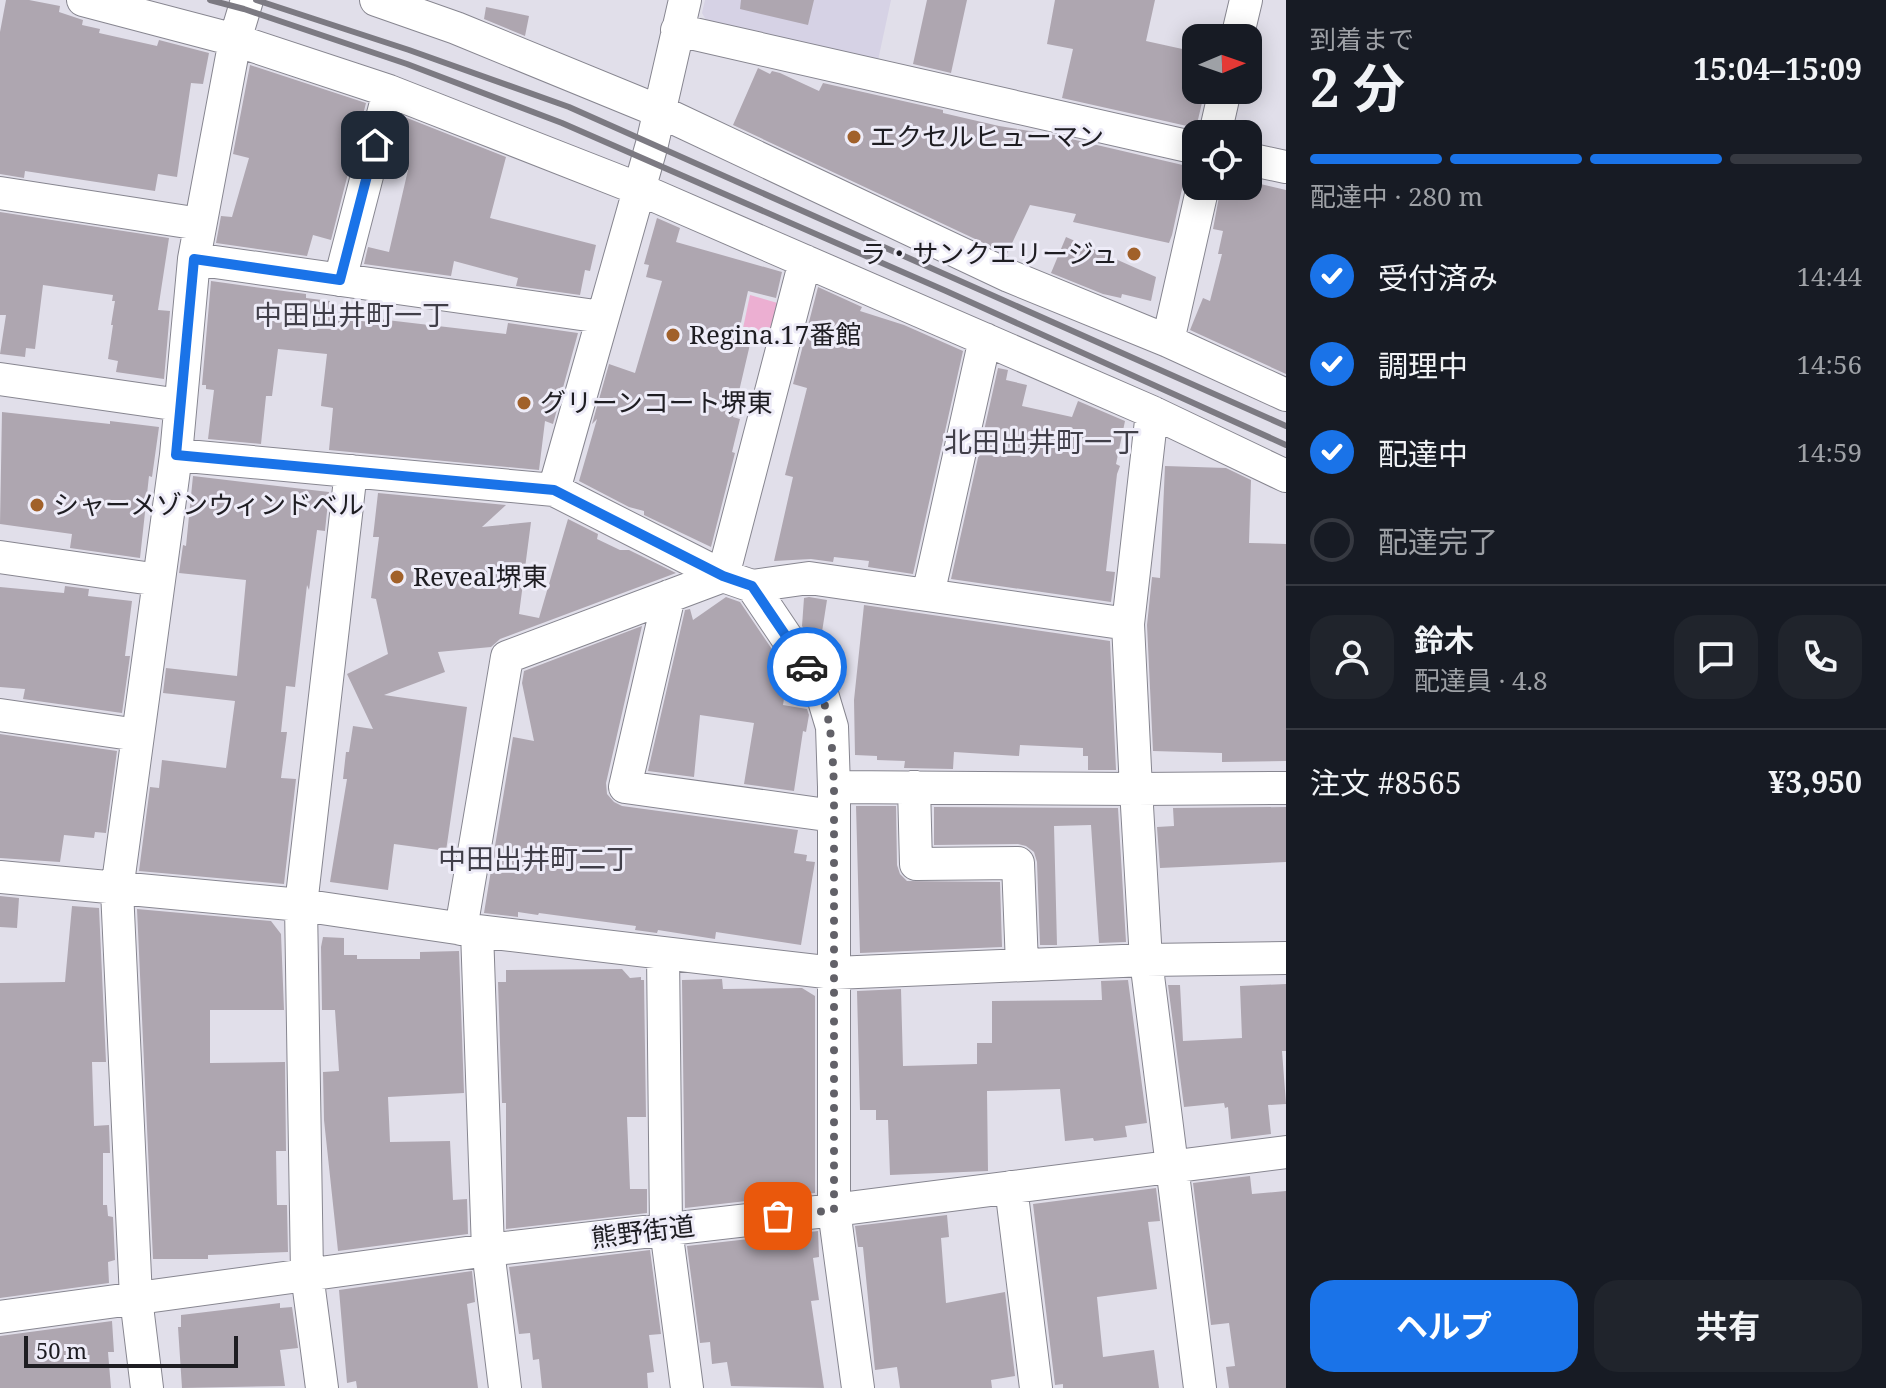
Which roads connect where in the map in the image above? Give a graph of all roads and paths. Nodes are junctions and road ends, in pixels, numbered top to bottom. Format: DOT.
graph roads {
  1 [pos="83,0"];
  2 [pos="247,0"];
  3 [pos="376,0"];
  4 [pos="1246,0"];
  5 [pos="459,14"];
  6 [pos="681,15"];
  7 [pos="1240,24"];
  8 [pos="235,40"];
  9 [pos="389,91"];
  10 [pos="661,112"];
  11 [pos="1182,144"];
  12 [pos="1262,162"];
  13 [pos="1286,167"];
  14 [pos="639,189"];
  15 [pos="0,193"];
  16 [pos="1200,200"];
  17 [pos="200,224"];
  18 [pos="194,259"];
  19 [pos="805,261"];
  20 [pos="340,280"];
  21 [pos="602,317"];
  22 [pos="985,339"];
  23 [pos="1168,341"];
  24 [pos="0,379"];
  25 [pos="1286,395"];
  26 [pos="180,405"];
  27 [pos="1152,412"];
  28 [pos="176,455"];
  29 [pos="351,471"];
  30 [pos="1286,476"];
  31 [pos="554,490"];
  32 [pos="0,557"];
  33 [pos="159,580"];
  34 [pos="738,581"];
  35 [pos="928,595"];
  36 [pos="669,596"];
  37 [pos="1128,624"];
  38 [pos="0,715"];
  39 [pos="138,735"];
  40 [pos="914,787"];
  41 [pos="1286,788"];
  42 [pos="1136,789"];
  43 [pos="834,801"];
  44 [pos="0,877"];
  45 [pos="117,890"];
  46 [pos="301,905"];
  47 [pos="469,930"];
  48 [pos="663,953"];
  49 [pos="1286,958"];
  50 [pos="1146,960"];
  51 [pos="1022,965"];
  52 [pos="834,973"];
  53 [pos="1286,1152"];
  54 [pos="1173,1166"];
  55 [pos="1011,1187"];
  56 [pos="834,1210"];
  57 [pos="666,1229"];
  58 [pos="488,1250"];
  59 [pos="307,1274"];
  60 [pos="136,1298"];
  61 [pos="0,1317"];
  62 [pos="147,1388"];
  63 [pos="322,1388"];
  64 [pos="505,1388"];
  65 [pos="687,1388"];
  66 [pos="858,1388"];
  67 [pos="1036,1388"];
  68 [pos="1200,1388"];
  1 -- 8 [label="street"];
  2 -- 8 [label="street"];
  3 -- 5 [label="street"];
  4 -- 7 [label="street"];
  5 -- 10 [label="street"];
  6 -- 10 [label="street"];
  6 -- 11 [label="street"];
  8 -- 9 [label="street"];
  8 -- 17 [label="street"];
  9 -- 14 [label="street"];
  9 -- 20 [label="street"];
  10 -- 14 [label="street"];
  10 -- 23 [label="street"];
  12 -- 13 [label="street"];
  14 -- 19 [label="street"];
  14 -- 21 [label="street"];
  15 -- 17 [label="street"];
  16 -- 23 [label="street"];
  17 -- 18 [label="street"];
  18 -- 20 [label="street"];
  18 -- 26 [label="street"];
  19 -- 22 [label="street"];
  19 -- 34 [label="street"];
  20 -- 21 [label="street"];
  21 -- 31 [label="street"];
  22 -- 27 [label="street"];
  22 -- 35 [label="street"];
  23 -- 25 [label="street"];
  24 -- 26 [label="street"];
  26 -- 28 [label="street"];
  27 -- 30 [label="street"];
  27 -- 37 [label="street"];
  28 -- 29 [label="street"];
  28 -- 33 [label="street"];
  29 -- 31 [label="street"];
  29 -- 46 [label="street"];
  31 -- 34 [label="street"];
  32 -- 33 [label="street"];
  33 -- 39 [label="street"];
  34 -- 35 [label="street"];
  34 -- 36 [label="street"];
  34 -- 43 [label="street"];
  35 -- 37 [label="street"];
  36 -- 43 [label="street"];
  36 -- 47 [label="street"];
  37 -- 42 [label="street"];
  38 -- 39 [label="street"];
  39 -- 45 [label="street"];
  40 -- 42 [label="street"];
  40 -- 43 [label="street"];
  40 -- 51 [label="street"];
  41 -- 42 [label="street"];
  42 -- 50 [label="street"];
  43 -- 52 [label="street"];
  44 -- 45 [label="street"];
  45 -- 46 [label="street"];
  45 -- 60 [label="street"];
  46 -- 47 [label="street"];
  46 -- 59 [label="street"];
  47 -- 48 [label="street"];
  47 -- 58 [label="street"];
  48 -- 52 [label="street"];
  48 -- 57 [label="street"];
  49 -- 50 [label="street"];
  50 -- 51 [label="street"];
  50 -- 54 [label="street"];
  51 -- 52 [label="street"];
  52 -- 56 [label="street"];
  53 -- 54 [label="street, 熊野街道"];
  54 -- 55 [label="street, 熊野街道"];
  54 -- 68 [label="street"];
  55 -- 56 [label="street, 熊野街道"];
  55 -- 67 [label="street"];
  56 -- 57 [label="street, 熊野街道"];
  56 -- 66 [label="street"];
  57 -- 58 [label="street, 熊野街道"];
  57 -- 65 [label="street"];
  58 -- 59 [label="street, 熊野街道"];
  58 -- 64 [label="street"];
  59 -- 60 [label="street, 熊野街道"];
  59 -- 63 [label="street"];
  60 -- 61 [label="street, 熊野街道"];
  60 -- 62 [label="street"];
}
